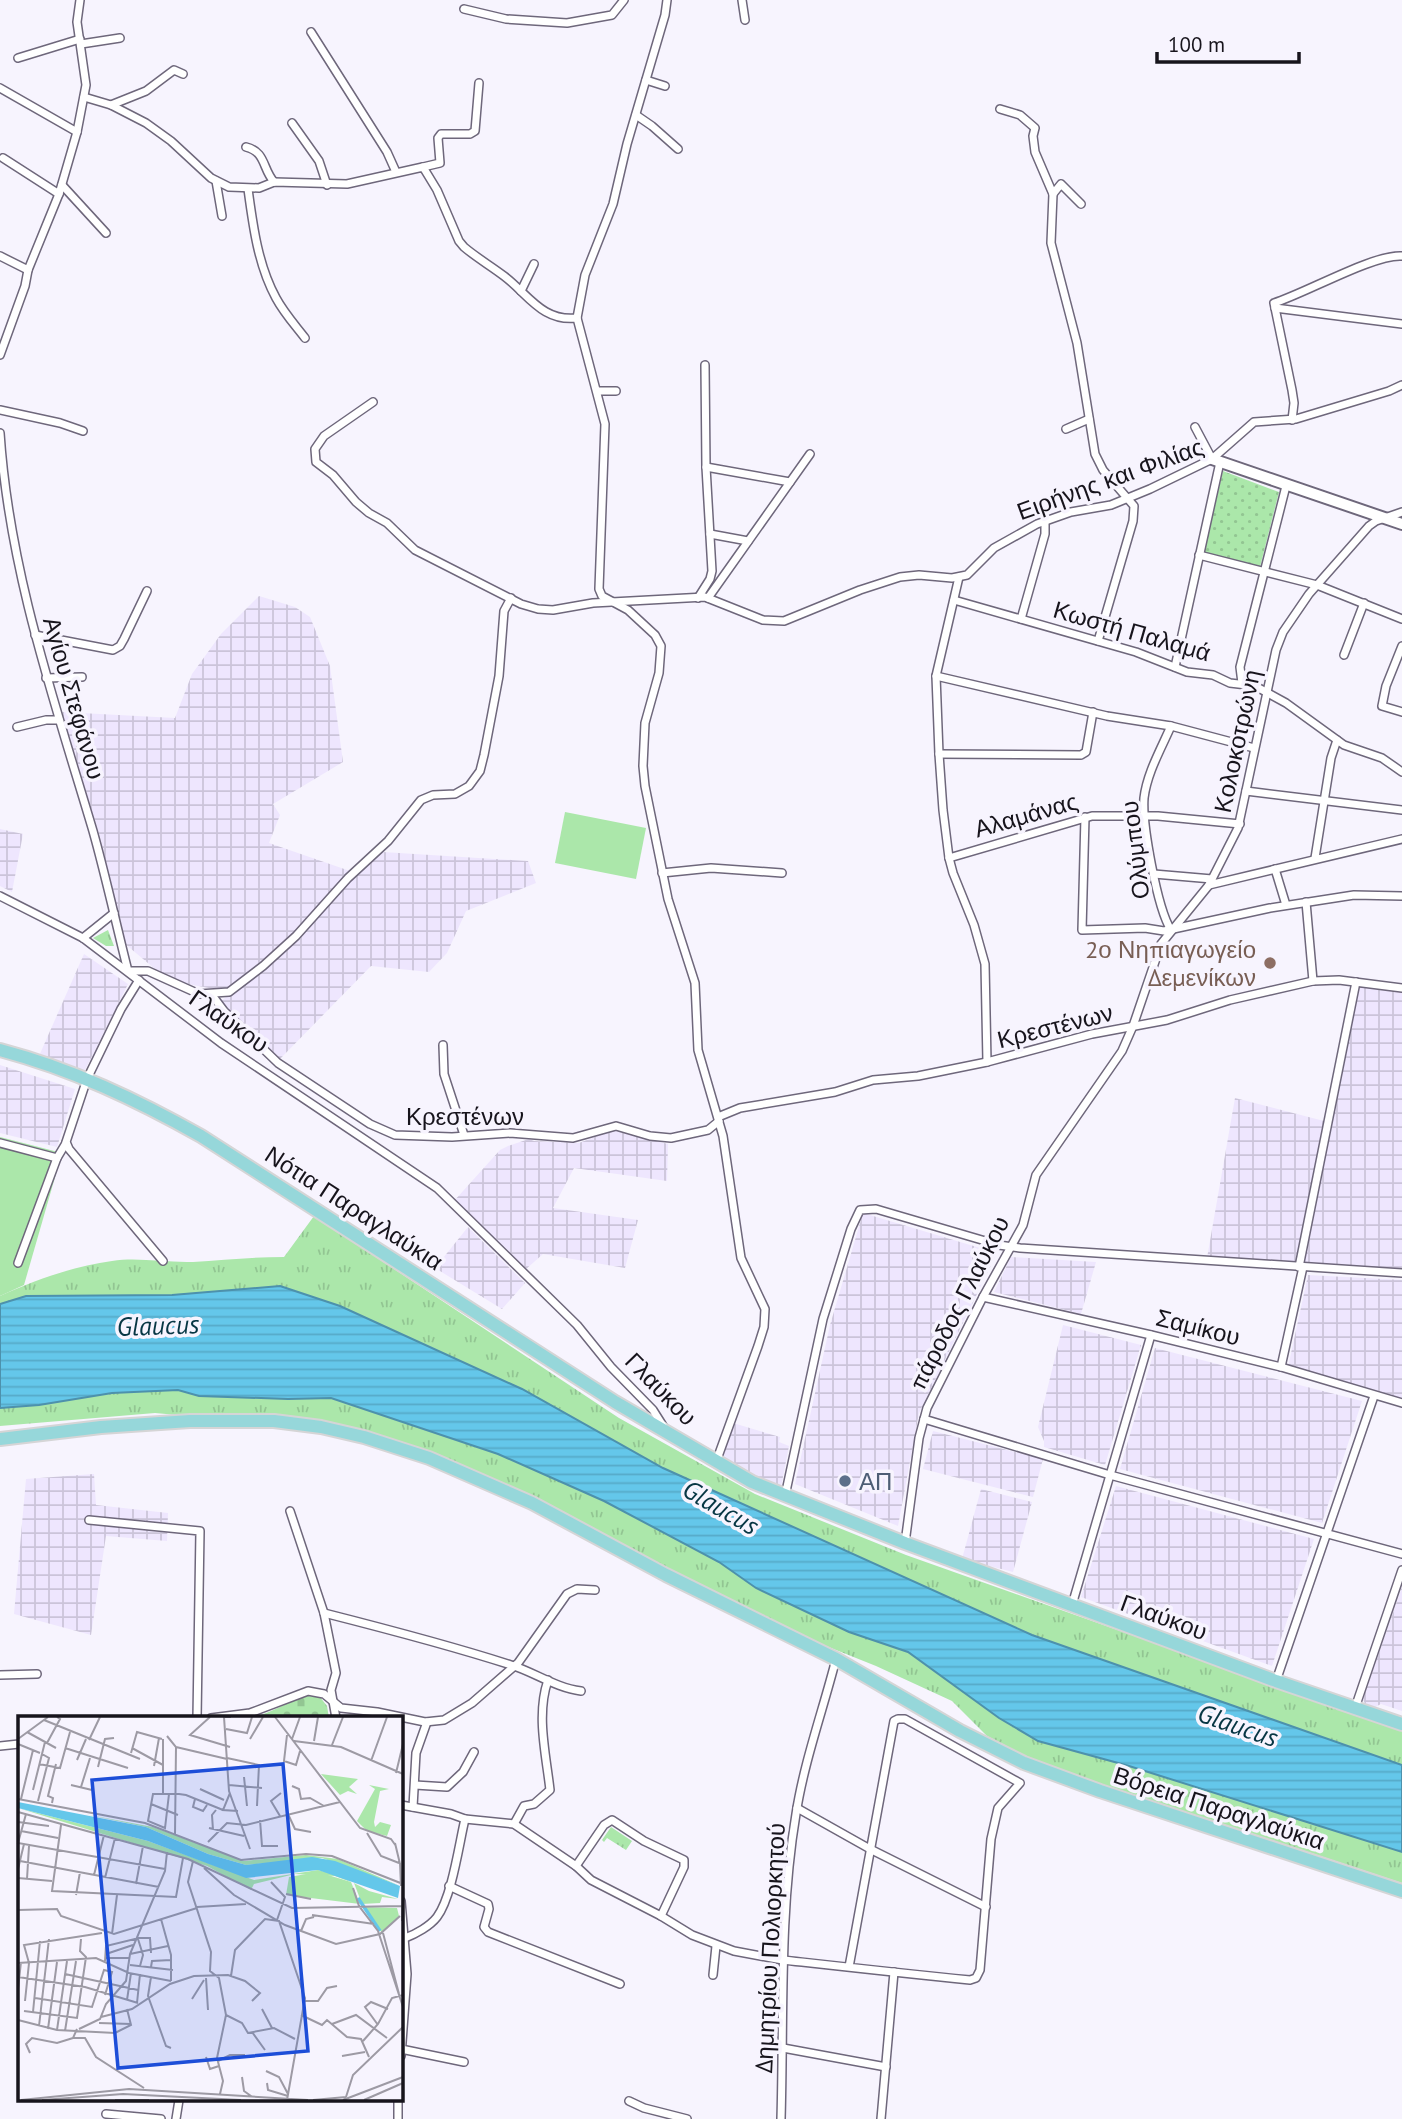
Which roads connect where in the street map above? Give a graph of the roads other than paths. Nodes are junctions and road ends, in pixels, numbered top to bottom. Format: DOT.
graph roads {
  1 [pos="80,0"];
  2 [pos="624,0"];
  3 [pos="667,0"];
  4 [pos="742,0"];
  5 [pos="464,9"];
  6 [pos="745,20"];
  7 [pos="311,32"];
  8 [pos="120,38"];
  9 [pos="80,42"];
  10 [pos="18,58"];
  11 [pos="183,74"];
  12 [pos="646,80"];
  13 [pos="479,83"];
  14 [pos="665,86"];
  15 [pos="0,88"];
  16 [pos="84,97"];
  17 [pos="111,105"];
  18 [pos="1000,109"];
  19 [pos="636,115"];
  20 [pos="292,123"];
  21 [pos="77,132"];
  22 [pos="246,147"];
  23 [pos="678,149"];
  24 [pos="3,158"];
  25 [pos="423,167"];
  26 [pos="396,172"];
  27 [pos="216,181"];
  28 [pos="274,182"];
  29 [pos="62,185"];
  30 [pos="327,185"];
  31 [pos="248,188"];
  32 [pos="58,194"];
  33 [pos="1053,194"];
  34 [pos="1081,204"];
  35 [pos="222,216"];
  36 [pos="106,233"];
  37 [pos="0,256"];
  38 [pos="1402,256"];
  39 [pos="534,264"];
  40 [pos="28,270"];
  41 [pos="522,291"];
  42 [pos="1275,306"];
  43 [pos="577,318"];
  44 [pos="1402,324"];
  45 [pos="305,338"];
  46 [pos="0,355"];
  47 [pos="705,365"];
  48 [pos="1402,385"];
  49 [pos="616,390"];
  50 [pos="598,391"];
  51 [pos="373,402"];
  52 [pos="0,410"];
  53 [pos="1089,419"];
  54 [pos="1292,420"];
  55 [pos="1195,427"];
  56 [pos="1066,429"];
  57 [pos="83,430"];
  58 [pos="0,433"];
  59 [pos="810,454"];
  60 [pos="1216,460"];
  61 [pos="706,467"];
  62 [pos="790,482"];
  63 [pos="1286,486"];
  64 [pos="4,498"];
  65 [pos="1129,498"];
  66 [pos="1402,512"];
  67 [pos="1384,517"];
  68 [pos="1045,520"];
  69 [pos="1402,524"];
  70 [pos="709,534"];
  71 [pos="748,541"];
  72 [pos="1199,555"];
  73 [pos="1264,572"];
  74 [pos="959,577"];
  75 [pos="1317,585"];
  76 [pos="147,591"];
  77 [pos="511,598"];
  78 [pos="698,598"];
  79 [pos="708,598"];
  80 [pos="954,600"];
  81 [pos="613,602"];
  82 [pos="1364,603"];
  83 [pos="1021,619"];
  84 [pos="1402,619"];
  85 [pos="35,635"];
  86 [pos="1098,641"];
  87 [pos="1402,646"];
  88 [pos="1344,655"];
  89 [pos="1175,667"];
  90 [pos="936,676"];
  91 [pos="82,677"];
  92 [pos="46,678"];
  93 [pos="1242,683"];
  94 [pos="1268,692"];
  95 [pos="1093,712"];
  96 [pos="1402,712"];
  97 [pos="59,720"];
  98 [pos="1171,726"];
  99 [pos="17,727"];
  100 [pos="1337,740"];
  101 [pos="1254,748"];
  102 [pos="939,754"];
  103 [pos="1402,772"];
  104 [pos="1246,791"];
  105 [pos="1324,800"];
  106 [pos="1402,810"];
  107 [pos="1145,816"];
  108 [pos="1085,817"];
  109 [pos="1240,824"];
  110 [pos="1402,839"];
  111 [pos="949,858"];
  112 [pos="1315,858"];
  113 [pos="1275,869"];
  114 [pos="663,873"];
  115 [pos="782,873"];
  116 [pos="1154,874"];
  117 [pos="1211,882"];
  118 [pos="0,896"];
  119 [pos="1402,896"];
  120 [pos="1306,902"];
  121 [pos="1286,905"];
  122 [pos="114,913"];
  123 [pos="1171,930"];
  124 [pos="83,939"];
  125 [pos="128,971"];
  126 [pos="139,980"];
  127 [pos="1313,981"];
  128 [pos="1356,982"];
  129 [pos="1402,988"];
  130 [pos="212,995"];
  131 [pos="1133,1026"];
  132 [pos="443,1045"];
  133 [pos="0,1049"];
  134 [pos="987,1062"];
  135 [pos="87,1079"];
  136 [pos="718,1119"];
  137 [pos="464,1135"];
  138 [pos="0,1143"];
  139 [pos="66,1143"];
  140 [pos="57,1158"];
  141 [pos="1010,1247"];
  142 [pos="163,1261"];
  143 [pos="18,1264"];
  144 [pos="1301,1267"];
  145 [pos="1402,1273"];
  146 [pos="983,1297"];
  147 [pos="1151,1335"];
  148 [pos="1281,1367"];
  149 [pos="1374,1396"];
  150 [pos="1402,1403"];
  151 [pos="924,1419"];
  152 [pos="669,1435"];
  153 [pos="0,1439"];
  154 [pos="716,1462"];
  155 [pos="1110,1475"];
  156 [pos="785,1496"];
  157 [pos="290,1511"];
  158 [pos="89,1520"];
  159 [pos="1327,1533"];
  160 [pos="905,1543"];
  161 [pos="1402,1554"];
  162 [pos="1402,1570"];
  163 [pos="595,1590"];
  164 [pos="1072,1605"];
  165 [pos="324,1614"];
  166 [pos="836,1659"];
  167 [pos="515,1666"];
  168 [pos="37,1674"];
  169 [pos="0,1675"];
  170 [pos="548,1680"];
  171 [pos="1276,1681"];
  172 [pos="581,1691"];
  173 [pos="333,1703"];
  174 [pos="1354,1708"];
  175 [pos="197,1716"];
  176 [pos="227,1716"];
  177 [pos="336,1716"];
  178 [pos="390,1716"];
  179 [pos="402,1718"];
  180 [pos="427,1722"];
  181 [pos="1402,1724"];
  182 [pos="18,1744"];
  183 [pos="0,1746"];
  184 [pos="474,1752"];
  185 [pos="415,1785"];
  186 [pos="402,1805"];
  187 [pos="413,1807"];
  188 [pos="797,1808"];
  189 [pos="465,1819"];
  190 [pos="514,1824"];
  191 [pos="870,1849"];
  192 [pos="576,1866"];
  193 [pos="449,1886"];
  194 [pos="1402,1891"];
  195 [pos="986,1907"];
  196 [pos="402,1910"];
  197 [pos="661,1916"];
  198 [pos="405,1938"];
  199 [pos="716,1945"];
  200 [pos="783,1960"];
  201 [pos="849,1967"];
  202 [pos="894,1972"];
  203 [pos="713,1975"];
  204 [pos="620,1984"];
  205 [pos="403,1998"];
  206 [pos="402,2024"];
  207 [pos="783,2048"];
  208 [pos="402,2049"];
  209 [pos="464,2062"];
  210 [pos="886,2067"];
  211 [pos="629,2101"];
  212 [pos="106,2114"];
  213 [pos="161,2119"];
  214 [pos="687,2119"];
  215 [pos="780,2119"];
  216 [pos="881,2119"];
  1 -- 9 [label="street"];
  2 -- 5 [label="street"];
  3 -- 12 [label="street"];
  4 -- 6 [label="street"];
  7 -- 26 [label="street"];
  8 -- 9 [label="street"];
  9 -- 10 [label="street"];
  9 -- 16 [label="street"];
  11 -- 17 [label="street"];
  12 -- 14 [label="street"];
  12 -- 19 [label="street"];
  13 -- 25 [label="street"];
  15 -- 21 [label="street"];
  16 -- 17 [label="street"];
  16 -- 21 [label="street"];
  17 -- 27 [label="street"];
  18 -- 33 [label="street"];
  19 -- 23 [label="street"];
  19 -- 43 [label="street"];
  20 -- 30 [label="street"];
  21 -- 29 [label="street"];
  22 -- 28 [label="street"];
  24 -- 32 [label="street"];
  25 -- 26 [label="street"];
  25 -- 41 [label="street"];
  26 -- 30 [label="street"];
  27 -- 31 [label="street"];
  27 -- 35 [label="street"];
  28 -- 30 [label="street"];
  28 -- 31 [label="street"];
  29 -- 32 [label="street"];
  29 -- 36 [label="street"];
  31 -- 45 [label="street"];
  32 -- 40 [label="street"];
  33 -- 34 [label="street"];
  33 -- 53 [label="street"];
  37 -- 40 [label="street"];
  38 -- 42 [label="street"];
  39 -- 41 [label="street"];
  40 -- 46 [label="street"];
  41 -- 43 [label="street"];
  42 -- 44 [label="street"];
  42 -- 54 [label="street"];
  43 -- 50 [label="street"];
  47 -- 61 [label="street"];
  48 -- 54 [label="street"];
  49 -- 50 [label="street"];
  50 -- 81 [label="street"];
  51 -- 77 [label="street"];
  52 -- 57 [label="street"];
  53 -- 56 [label="street"];
  53 -- 65 [label="street"];
  54 -- 60 [label="street"];
  55 -- 60 [label="street"];
  58 -- 64 [label="street, Αγίου Στεφάνου"];
  59 -- 62 [label="street"];
  60 -- 63 [label="street, Ειρήνης και Φιλίας"];
  60 -- 65 [label="street, Ειρήνης και Φιλίας"];
  60 -- 72 [label="street"];
  61 -- 62 [label="street"];
  61 -- 70 [label="street"];
  62 -- 71 [label="street"];
  63 -- 67 [label="street, Ειρήνης και Φιλίας"];
  63 -- 73 [label="street"];
  64 -- 85 [label="street, Αγίου Στεφάνου"];
  65 -- 68 [label="street, Ειρήνης και Φιλίας"];
  65 -- 86 [label="street"];
  66 -- 67 [label="street"];
  67 -- 69 [label="street, Ειρήνης και Φιλίας"];
  67 -- 75 [label="street, Κολοκοτρώνη"];
  68 -- 74 [label="street, Ειρήνης και Φιλίας"];
  68 -- 83 [label="street"];
  70 -- 71 [label="street"];
  70 -- 78 [label="street"];
  71 -- 79 [label="street"];
  72 -- 73 [label="street"];
  72 -- 89 [label="street"];
  73 -- 75 [label="street"];
  73 -- 93 [label="street"];
  74 -- 79 [label="street"];
  74 -- 80 [label="street"];
  75 -- 82 [label="street"];
  75 -- 94 [label="street, Κολοκοτρώνη"];
  76 -- 85 [label="street"];
  77 -- 81 [label="street"];
  77 -- 130 [label="street"];
  78 -- 79 [label="street"];
  78 -- 81 [label="street"];
  80 -- 83 [label="street, Κωστή Παλαμά"];
  80 -- 90 [label="street"];
  81 -- 114 [label="street"];
  82 -- 84 [label="street"];
  82 -- 88 [label="street"];
  83 -- 86 [label="street, Κωστή Παλαμά"];
  85 -- 92 [label="street, Αγίου Στεφάνου"];
  86 -- 89 [label="street, Κωστή Παλαμά"];
  87 -- 96 [label="street"];
  89 -- 93 [label="street, Κωστή Παλαμά"];
  90 -- 95 [label="street"];
  90 -- 102 [label="street"];
  91 -- 92 [label="street"];
  92 -- 97 [label="street, Αγίου Στεφάνου"];
  93 -- 94 [label="street, Κωστή Παλαμά"];
  94 -- 100 [label="street, Κωστή Παλαμά"];
  94 -- 101 [label="street, Κολοκοτρώνη"];
  95 -- 98 [label="street"];
  95 -- 102 [label="street"];
  97 -- 99 [label="street"];
  97 -- 122 [label="street, Αγίου Στεφάνου"];
  98 -- 101 [label="street"];
  98 -- 107 [label="street, Ολύμπου"];
  100 -- 103 [label="street, Κωστή Παλαμά"];
  100 -- 105 [label="street"];
  101 -- 104 [label="street, Κολοκοτρώνη"];
  102 -- 111 [label="street"];
  104 -- 105 [label="street"];
  104 -- 109 [label="street, Κολοκοτρώνη"];
  105 -- 106 [label="street"];
  105 -- 112 [label="street"];
  107 -- 108 [label="street, Αλαμάνας"];
  107 -- 109 [label="street, Αλαμάνας"];
  107 -- 116 [label="street, Ολύμπου"];
  108 -- 111 [label="street, Αλαμάνας"];
  108 -- 123 [label="street"];
  109 -- 117 [label="street, Κολοκοτρώνη"];
  110 -- 112 [label="street"];
  111 -- 134 [label="street"];
  112 -- 113 [label="street"];
  113 -- 117 [label="street"];
  113 -- 121 [label="street"];
  114 -- 115 [label="street"];
  114 -- 136 [label="street"];
  116 -- 117 [label="street"];
  116 -- 123 [label="street, Ολύμπου"];
  117 -- 123 [label="street, Κολοκοτρώνη"];
  118 -- 124 [label="street, Γλαύκου"];
  119 -- 120 [label="street"];
  120 -- 121 [label="street"];
  120 -- 127 [label="street"];
  121 -- 123 [label="street"];
  122 -- 124 [label="street"];
  122 -- 125 [label="street, Αγίου Στεφάνου"];
  123 -- 131 [label="street, Κολοκοτρώνη"];
  124 -- 125 [label="street, Γλαύκου"];
  125 -- 126 [label="street, Γλαύκου"];
  125 -- 130 [label="street"];
  126 -- 135 [label="street"];
  126 -- 152 [label="street, Γλαύκου"];
  127 -- 128 [label="street, Κρεστένων"];
  127 -- 131 [label="street, Κρεστένων"];
  128 -- 129 [label="street, Κρεστένων"];
  128 -- 144 [label="street"];
  130 -- 137 [label="street, Κρεστένων"];
  131 -- 134 [label="street, Κρεστένων"];
  131 -- 141 [label="street, πάροδος Γλαύκου"];
  132 -- 137 [label="street"];
  133 -- 135 [label="main road, Νότια Παραγλαύκια"];
  134 -- 136 [label="street, Κρεστένων"];
  135 -- 139 [label="street"];
  135 -- 152 [label="main road, Νότια Παραγλαύκια"];
  136 -- 137 [label="street, Κρεστένων"];
  136 -- 154 [label="street"];
  138 -- 140 [label="street"];
  139 -- 140 [label="street"];
  139 -- 142 [label="street"];
  140 -- 143 [label="street"];
  141 -- 144 [label="street"];
  141 -- 146 [label="street, πάροδος Γλαύκου"];
  141 -- 156 [label="street"];
  144 -- 145 [label="street"];
  144 -- 148 [label="street"];
  146 -- 147 [label="street, Σαμίκου"];
  146 -- 151 [label="street, πάροδος Γλαύκου"];
  147 -- 148 [label="street, Σαμίκου"];
  147 -- 155 [label="street"];
  148 -- 149 [label="street, Σαμίκου"];
  149 -- 150 [label="street, Σαμίκου"];
  149 -- 159 [label="street"];
  151 -- 155 [label="street"];
  151 -- 160 [label="street, πάροδος Γλαύκου"];
  152 -- 154 [label="main road, Γλαύκου"];
  153 -- 166 [label="main road, Βόρεια Παραγλαύκια"];
  154 -- 156 [label="main road, Γλαύκου"];
  155 -- 159 [label="street"];
  155 -- 164 [label="street"];
  156 -- 160 [label="main road, Γλαύκου"];
  157 -- 165 [label="street"];
  158 -- 175 [label="street"];
  159 -- 161 [label="street"];
  159 -- 171 [label="street"];
  160 -- 164 [label="main road, Γλαύκου"];
  162 -- 174 [label="street"];
  163 -- 167 [label="street"];
  164 -- 171 [label="main road, Γλαύκου"];
  165 -- 167 [label="street"];
  165 -- 173 [label="street"];
  166 -- 188 [label="street, Δημητρίου Πολιορκητού"];
  166 -- 194 [label="main road, Βόρεια Παραγλαύκια"];
  167 -- 170 [label="street"];
  167 -- 180 [label="street"];
  168 -- 169 [label="street"];
  170 -- 172 [label="street"];
  170 -- 190 [label="street"];
  171 -- 174 [label="main road, Γλαύκου"];
  173 -- 176 [label="street"];
  173 -- 177 [label="street"];
  173 -- 178 [label="street"];
  174 -- 181 [label="main road, Γλαύκου"];
  179 -- 180 [label="street"];
  180 -- 185 [label="street"];
  182 -- 183 [label="street"];
  184 -- 185 [label="street"];
  185 -- 187 [label="street"];
  186 -- 187 [label="street"];
  187 -- 189 [label="street"];
  188 -- 191 [label="street"];
  188 -- 200 [label="street, Δημητρίου Πολιορκητού"];
  189 -- 190 [label="street"];
  189 -- 193 [label="street"];
  190 -- 192 [label="street"];
  191 -- 195 [label="street"];
  191 -- 195 [label="street"];
  191 -- 201 [label="street"];
  192 -- 197 [label="street"];
  192 -- 197 [label="street"];
  193 -- 198 [label="street"];
  193 -- 204 [label="street"];
  195 -- 202 [label="street"];
  196 -- 198 [label="street"];
  197 -- 199 [label="street"];
  198 -- 205 [label="street"];
  199 -- 200 [label="street"];
  199 -- 203 [label="street"];
  200 -- 201 [label="street"];
  200 -- 207 [label="street, Δημητρίου Πολιορκητού"];
  201 -- 202 [label="street"];
  202 -- 210 [label="street"];
  205 -- 206 [label="street"];
  207 -- 210 [label="street"];
  207 -- 215 [label="street, Δημητρίου Πολιορκητού"];
  208 -- 209 [label="street"];
  210 -- 216 [label="street"];
  211 -- 214 [label="street"];
  212 -- 213 [label="street"];
}
